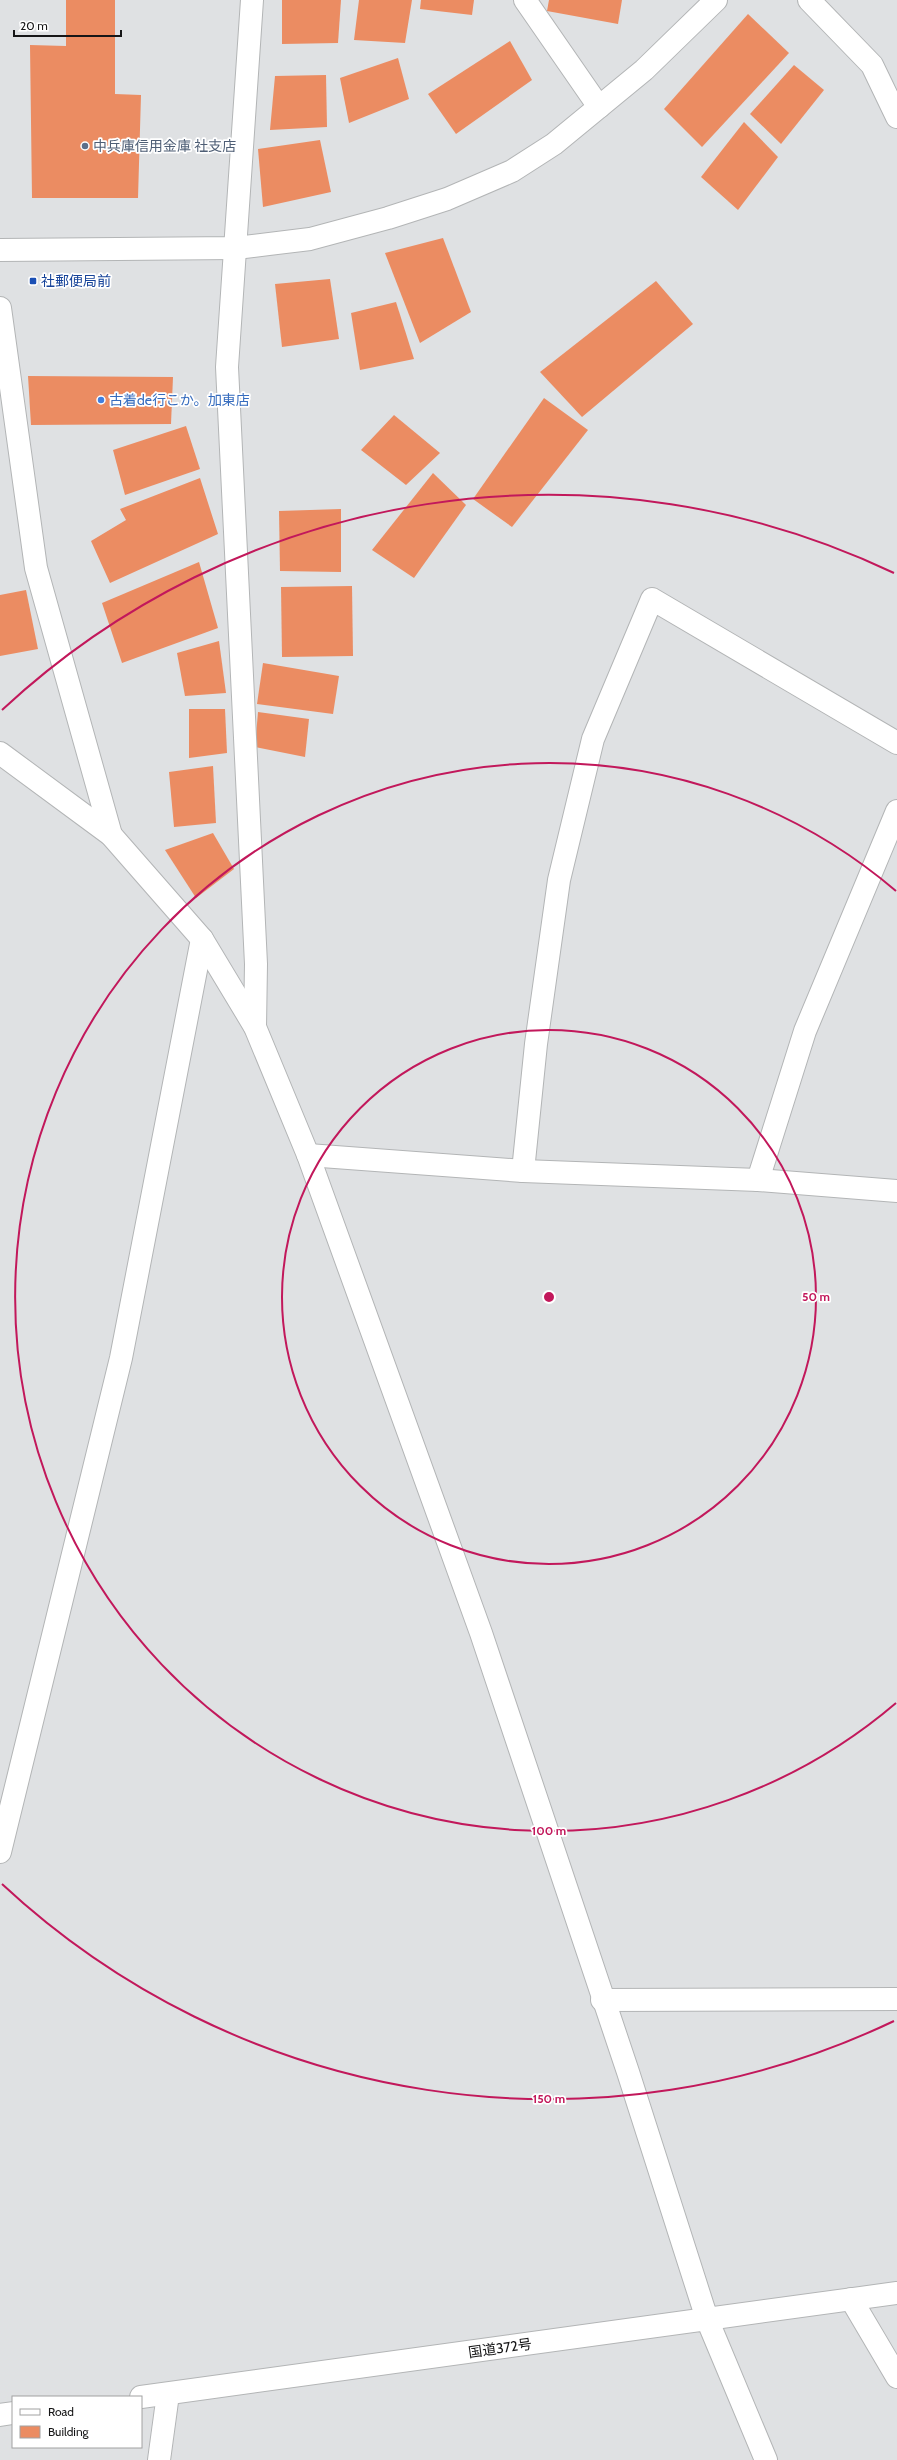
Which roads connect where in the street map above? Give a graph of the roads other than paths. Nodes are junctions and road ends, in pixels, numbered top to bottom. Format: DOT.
graph roads {
  1 [pos="252,0"];
  2 [pos="524,0"];
  3 [pos="716,0"];
  4 [pos="809,0"];
  5 [pos="599,107"];
  6 [pos="897,117"];
  7 [pos="236,248"];
  8 [pos="0,250"];
  9 [pos="0,308"];
  10 [pos="897,743"];
  11 [pos="0,754"];
  12 [pos="897,811"];
  13 [pos="111,835"];
  14 [pos="202,939"];
  15 [pos="255,1027"];
  16 [pos="308,1155"];
  17 [pos="523,1171"];
  18 [pos="758,1180"];
  19 [pos="897,1191"];
  20 [pos="0,1852"];
  21 [pos="897,1999"];
  22 [pos="602,2000"];
  23 [pos="897,2293"];
  24 [pos="851,2299"];
  25 [pos="707,2319"];
  26 [pos="897,2377"];
  27 [pos="168,2394"];
  28 [pos="142,2397"];
  29 [pos="12,2413"];
  30 [pos="0,2415"];
  31 [pos="159,2460"];
  32 [pos="766,2460"];
  1 -- 7 [label="main road"];
  2 -- 5 [label="main road"];
  3 -- 5 [label="main road"];
  4 -- 6 [label="main road"];
  5 -- 7 [label="main road"];
  7 -- 8 [label="main road"];
  7 -- 15 [label="main road"];
  9 -- 13 [label="main road"];
  10 -- 17 [label="main road"];
  11 -- 13 [label="main road"];
  12 -- 18 [label="main road"];
  13 -- 14 [label="main road"];
  14 -- 15 [label="main road"];
  14 -- 20 [label="main road"];
  15 -- 16 [label="main road"];
  16 -- 17 [label="main road"];
  16 -- 22 [label="main road"];
  17 -- 18 [label="main road"];
  18 -- 19 [label="main road"];
  21 -- 22 [label="main road"];
  22 -- 25 [label="main road"];
  23 -- 24 [label="main road, 国道372号"];
  24 -- 25 [label="main road, 国道372号"];
  24 -- 26 [label="main road"];
  25 -- 27 [label="main road, 国道372号"];
  25 -- 32 [label="main road"];
  27 -- 28 [label="main road, 国道372号"];
  27 -- 31 [label="main road"];
  29 -- 30 [label="main road"];
}
